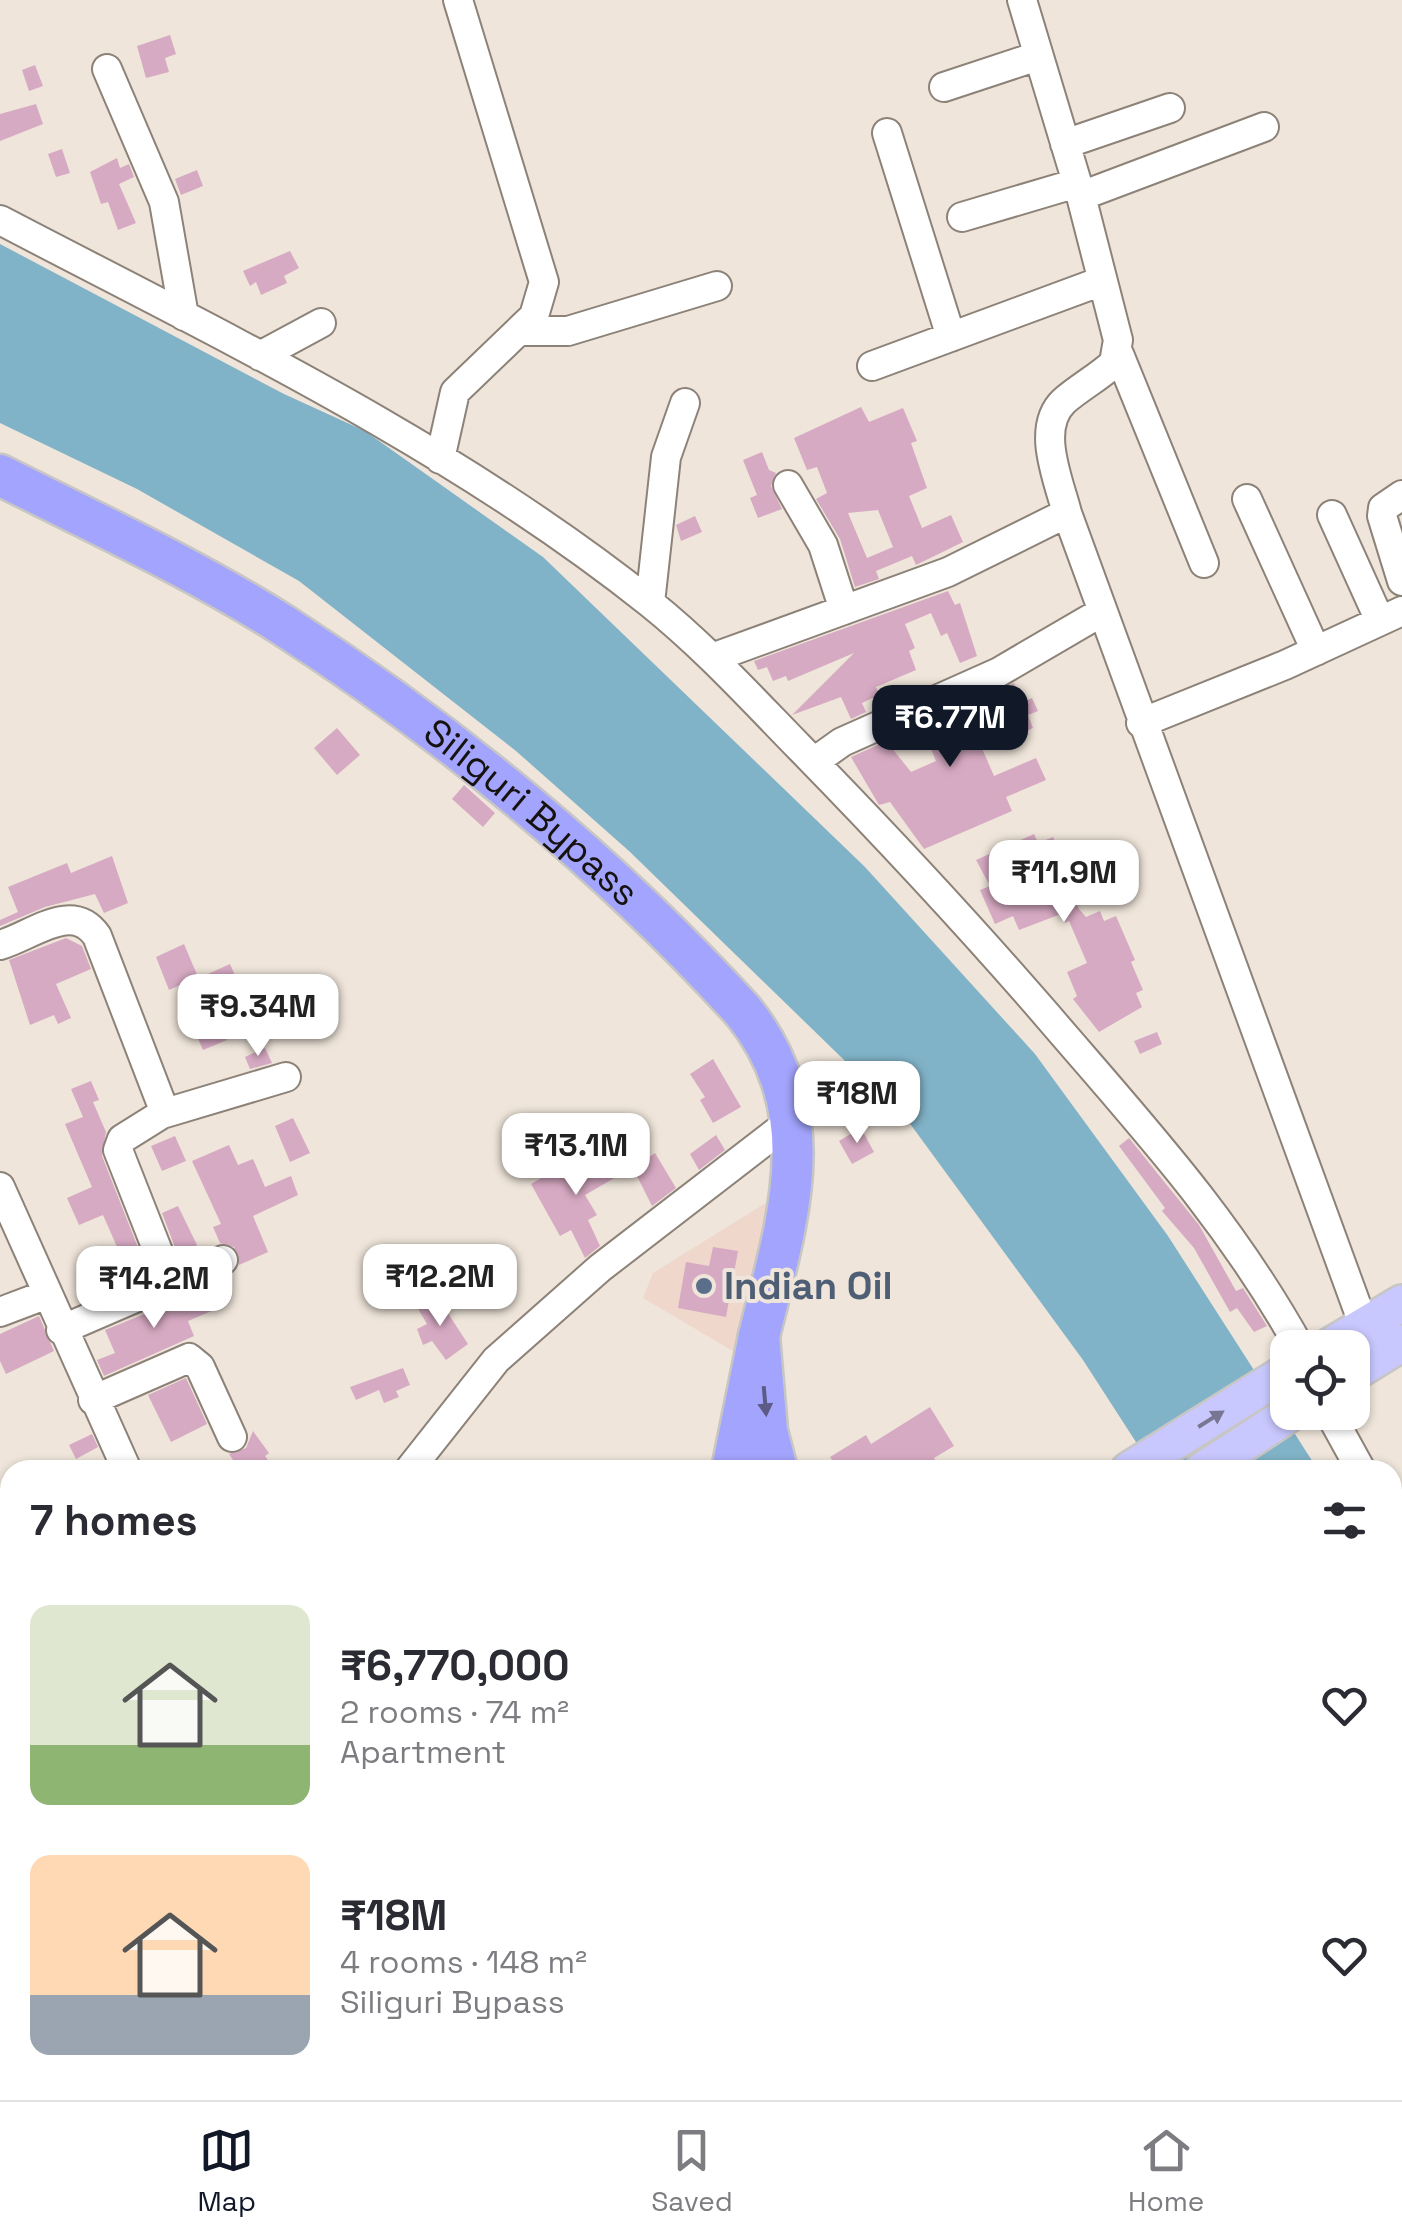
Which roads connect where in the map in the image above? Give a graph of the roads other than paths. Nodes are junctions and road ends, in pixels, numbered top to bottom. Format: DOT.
graph roads {
  1 [pos="458,0"];
  2 [pos="1030,3"];
  3 [pos="1038,56"];
  4 [pos="108,69"];
  5 [pos="944,87"];
  6 [pos="1170,108"];
  7 [pos="1264,127"];
  8 [pos="886,134"];
  9 [pos="1065,144"];
  10 [pos="1079,190"];
  11 [pos="962,217"];
  12 [pos="0,220"];
  13 [pos="1102,281"];
  14 [pos="717,286"];
  15 [pos="184,316"];
  16 [pos="321,323"];
  17 [pos="520,331"];
  18 [pos="951,337"];
  19 [pos="1119,354"];
  20 [pos="260,356"];
  21 [pos="872,366"];
  22 [pos="686,403"];
  23 [pos="440,459"];
  24 [pos="0,475"];
  25 [pos="788,485"];
  26 [pos="1402,495"];
  27 [pos="1247,499"];
  28 [pos="1067,513"];
  29 [pos="1332,515"];
  30 [pos="1204,564"];
  31 [pos="1402,581"];
  32 [pos="650,604"];
  33 [pos="844,610"];
  34 [pos="1100,613"];
  35 [pos="1391,616"];
  36 [pos="1316,651"];
  37 [pos="712,658"];
  38 [pos="1141,723"];
  39 [pos="814,762"];
  40 [pos="0,945"];
  41 [pos="286,1077"];
  42 [pos="162,1114"];
  43 [pos="792,1120"];
  44 [pos="0,1187"];
  45 [pos="224,1260"];
  46 [pos="170,1282"];
  47 [pos="44,1295"];
  48 [pos="1402,1303"];
  49 [pos="0,1312"];
  50 [pos="1364,1326"];
  51 [pos="61,1330"];
  52 [pos="1279,1330"];
  53 [pos="1357,1330"];
  54 [pos="759,1336"];
  55 [pos="1402,1343"];
  56 [pos="1370,1363"];
  57 [pos="1270,1377"];
  58 [pos="93,1400"];
  59 [pos="1270,1426"];
  60 [pos="1339,1430"];
  61 [pos="232,1437"];
  62 [pos="122,1460"];
  63 [pos="417,1460"];
  64 [pos="734,1460"];
  65 [pos="775,1460"];
  66 [pos="1144,1460"];
  67 [pos="1218,1460"];
  68 [pos="1355,1460"];
  1 -- 17 [label="street"];
  2 -- 3 [label="street"];
  3 -- 5 [label="street"];
  3 -- 9 [label="street"];
  4 -- 15 [label="street"];
  6 -- 9 [label="street"];
  7 -- 10 [label="street"];
  8 -- 18 [label="street"];
  9 -- 10 [label="street"];
  10 -- 11 [label="street"];
  10 -- 13 [label="street"];
  12 -- 15 [label="street"];
  13 -- 18 [label="street"];
  13 -- 19 [label="street"];
  14 -- 17 [label="street"];
  15 -- 20 [label="street"];
  16 -- 20 [label="street"];
  17 -- 23 [label="street"];
  18 -- 21 [label="street"];
  19 -- 28 [label="street"];
  19 -- 30 [label="street"];
  20 -- 23 [label="street"];
  22 -- 32 [label="street"];
  23 -- 32 [label="street"];
  24 -- 43 [label="highway, Siliguri Bypass"];
  25 -- 33 [label="street"];
  26 -- 31 [label="street"];
  27 -- 36 [label="street"];
  28 -- 33 [label="street"];
  28 -- 34 [label="street"];
  29 -- 35 [label="street"];
  32 -- 37 [label="street"];
  33 -- 37 [label="street"];
  34 -- 38 [label="street"];
  34 -- 39 [label="street"];
  35 -- 36 [label="street"];
  36 -- 38 [label="street"];
  37 -- 39 [label="street"];
  38 -- 50 [label="street"];
  39 -- 52 [label="street"];
  40 -- 42 [label="street"];
  41 -- 42 [label="street"];
  42 -- 46 [label="street"];
  43 -- 54 [label="highway, Siliguri Bypass"];
  43 -- 63 [label="street"];
  44 -- 47 [label="street"];
  45 -- 46 [label="street"];
  46 -- 51 [label="street"];
  47 -- 49 [label="street"];
  47 -- 51 [label="street"];
  48 -- 50 [label="main road"];
  50 -- 53 [label="main road"];
  51 -- 58 [label="street"];
  54 -- 64 [label="highway, Siliguri Bypass"];
  54 -- 65 [label="highway, one-way"];
  55 -- 56 [label="main road"];
  66 -- 57 [label="main road, one-way"];
  58 -- 61 [label="street"];
  58 -- 62 [label="street"];
  59 -- 67 [label="main road"];
  60 -- 68 [label="street"];
}
